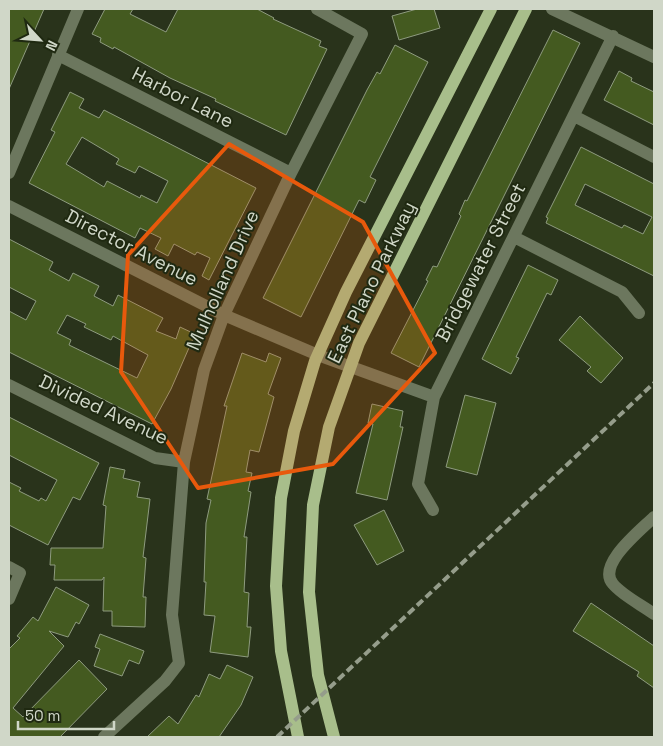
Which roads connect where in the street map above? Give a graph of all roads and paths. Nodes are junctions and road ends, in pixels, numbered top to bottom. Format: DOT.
graph roads {
  1 [pos="78,9"];
  2 [pos="317,9"];
  3 [pos="491,9"];
  4 [pos="526,9"];
  5 [pos="552,9"];
  6 [pos="613,36"];
  7 [pos="58,55"];
  8 [pos="654,57"];
  9 [pos="574,116"];
  10 [pos="654,157"];
  11 [pos="9,173"];
  12 [pos="291,173"];
  13 [pos="9,206"];
  14 [pos="514,238"];
  15 [pos="639,313"];
  16 [pos="224,315"];
  17 [pos="318,355"];
  18 [pos="349,367"];
  19 [pos="9,385"];
  20 [pos="434,397"];
  21 [pos="184,462"];
  22 [pos="433,510"];
  23 [pos="654,517"];
  24 [pos="14,570"];
  25 [pos="9,599"];
  26 [pos="654,614"];
  27 [pos="104,737"];
  28 [pos="298,737"];
  29 [pos="334,737"];
  1 -- 7 [label="street"];
  2 -- 12 [label="street, Mulholland Drive"];
  3 -- 17 [label="main road, East Plano Parkway"];
  4 -- 18 [label="main road, East Plano Parkway"];
  5 -- 6 [label="street"];
  6 -- 8 [label="street"];
  6 -- 9 [label="street, Bridgewater Street"];
  7 -- 11 [label="street"];
  7 -- 12 [label="street, Harbor Lane"];
  9 -- 10 [label="street"];
  9 -- 14 [label="street, Bridgewater Street"];
  12 -- 16 [label="street, Mulholland Drive"];
  13 -- 16 [label="street, Director Avenue"];
  14 -- 15 [label="street"];
  14 -- 20 [label="street, Bridgewater Street"];
  16 -- 17 [label="street, Director Avenue"];
  16 -- 21 [label="street, Mulholland Drive"];
  17 -- 18 [label="street, Director Avenue"];
  17 -- 28 [label="main road, East Plano Parkway"];
  18 -- 20 [label="street, Director Avenue"];
  18 -- 29 [label="main road, East Plano Parkway"];
  19 -- 21 [label="street, Divided Avenue"];
  20 -- 22 [label="street, Bridgewater Street"];
  21 -- 27 [label="street, Mulholland Drive"];
  23 -- 26 [label="street"];
  24 -- 25 [label="street"];
}
